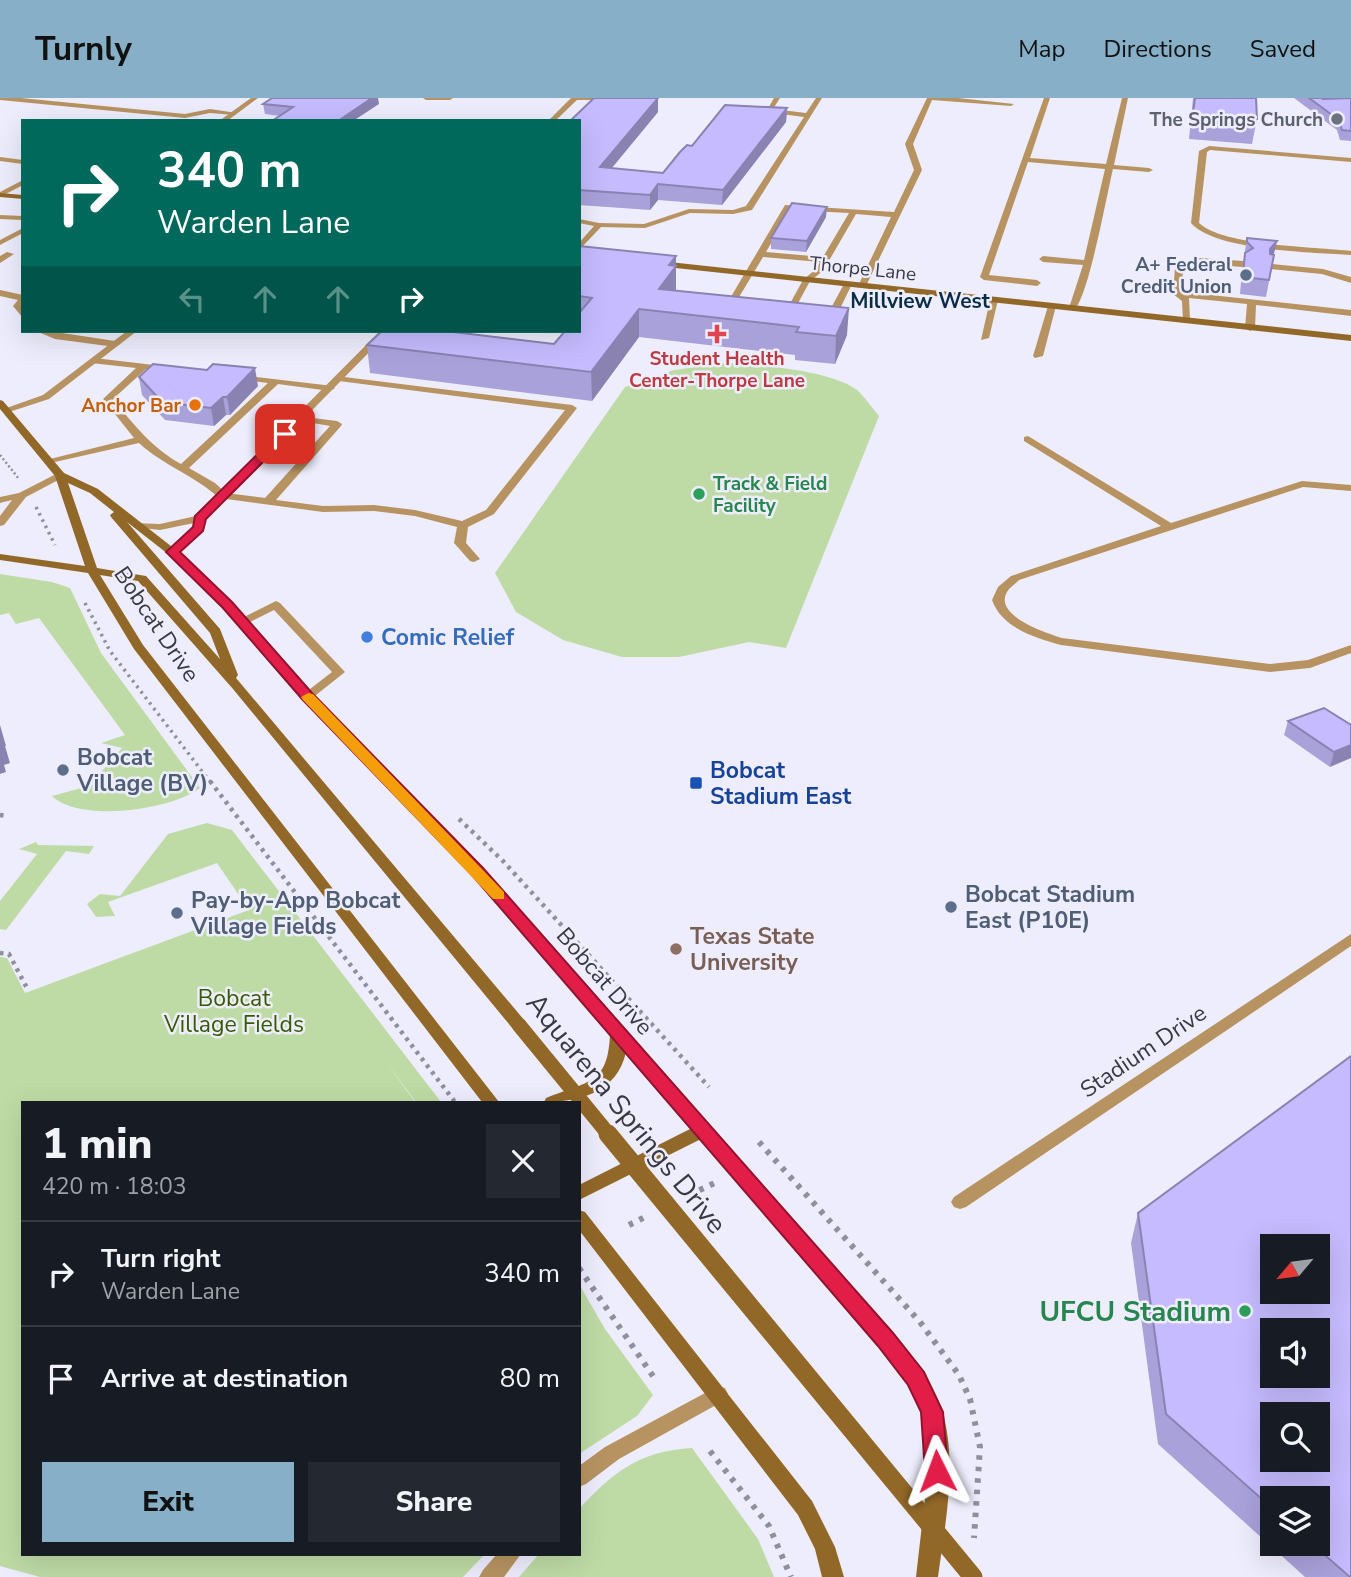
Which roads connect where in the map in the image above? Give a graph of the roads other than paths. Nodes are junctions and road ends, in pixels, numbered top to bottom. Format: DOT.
graph roads {
  1 [pos="255,98"];
  2 [pos="426,98"];
  3 [pos="450,98"];
  4 [pos="576,98"];
  5 [pos="607,98"];
  6 [pos="777,98"];
  7 [pos="819,98"];
  8 [pos="929,98"];
  9 [pos="1047,98"];
  10 [pos="1125,98"];
  11 [pos="0,99"];
  12 [pos="1012,104"];
  13 [pos="234,113"];
  14 [pos="807,115"];
  15 [pos="225,119"];
  16 [pos="553,119"];
  17 [pos="0,159"];
  18 [pos="1025,160"];
  19 [pos="1351,160"];
  20 [pos="21,162"];
  21 [pos="1109,167"];
  22 [pos="1149,170"];
  23 [pos="21,183"];
  24 [pos="0,195"];
  25 [pos="21,197"];
  26 [pos="854,211"];
  27 [pos="0,215"];
  28 [pos="896,215"];
  29 [pos="21,217"];
  30 [pos="581,221"];
  31 [pos="599,225"];
  32 [pos="21,231"];
  33 [pos="0,243"];
  34 [pos="581,246"];
  35 [pos="1351,253"];
  36 [pos="10,254"];
  37 [pos="760,254"];
  38 [pos="581,255"];
  39 [pos="592,257"];
  40 [pos="1043,259"];
  41 [pos="0,260"];
  42 [pos="825,260"];
  43 [pos="645,262"];
  44 [pos="1087,263"];
  45 [pos="1243,264"];
  46 [pos="1272,267"];
  47 [pos="749,274"];
  48 [pos="807,280"];
  49 [pos="1351,280"];
  50 [pos="1037,283"];
  51 [pos="848,284"];
  52 [pos="862,286"];
  53 [pos="0,293"];
  54 [pos="1177,294"];
  55 [pos="21,298"];
  56 [pos="994,300"];
  57 [pos="1252,303"];
  58 [pos="1052,306"];
  59 [pos="1073,308"];
  60 [pos="1351,313"];
  61 [pos="723,318"];
  62 [pos="1186,320"];
  63 [pos="790,324"];
  64 [pos="818,327"];
  65 [pos="1250,328"];
  66 [pos="47,333"];
  67 [pos="129,333"];
  68 [pos="382,333"];
  69 [pos="984,338"];
  70 [pos="1351,338"];
  71 [pos="115,344"];
  72 [pos="1038,356"];
  73 [pos="94,361"];
  74 [pos="145,366"];
  75 [pos="184,371"];
  76 [pos="223,375"];
  77 [pos="339,378"];
  78 [pos="276,381"];
  79 [pos="330,388"];
  80 [pos="3,406"];
  81 [pos="300,418"];
  82 [pos="141,439"];
  83 [pos="1028,439"];
  84 [pos="50,463"];
  85 [pos="181,470"];
  86 [pos="60,475"];
  87 [pos="1351,488"];
  88 [pos="94,491"];
  89 [pos="22,495"];
  90 [pos="223,496"];
  91 [pos="0,500"];
  92 [pos="268,502"];
  93 [pos="13,506"];
  94 [pos="0,510"];
  95 [pos="200,518"];
  96 [pos="0,523"];
  97 [pos="137,524"];
  98 [pos="463,525"];
  99 [pos="1170,527"];
  100 [pos="172,552"];
  101 [pos="0,557"];
  102 [pos="474,559"];
  103 [pos="92,572"];
  104 [pos="242,621"];
  105 [pos="1351,649"];
  106 [pos="237,686"];
  107 [pos="307,696"];
  108 [pos="1351,939"];
  109 [pos="618,1034"];
  110 [pos="487,1097"];
  111 [pos="554,1101"];
  112 [pos="703,1130"];
  113 [pos="581,1192"];
  114 [pos="960,1202"];
  115 [pos="581,1220"];
  116 [pos="718,1394"];
  117 [pos="581,1476"];
  118 [pos="509,1556"];
  119 [pos="490,1577"];
  120 [pos="833,1577"];
  121 [pos="927,1577"];
  122 [pos="972,1577"];
  1 -- 13 [label="street"];
  2 -- 3 [label="street"];
  4 -- 5 [label="street"];
  4 -- 16 [label="street"];
  6 -- 14 [label="street"];
  7 -- 14 [label="street"];
  8 -- 12 [label="street"];
  8 -- 28 [label="street"];
  9 -- 18 [label="street"];
  10 -- 21 [label="street"];
  11 -- 13 [label="street"];
  13 -- 15 [label="street"];
  14 -- 31 [label="street"];
  17 -- 20 [label="street"];
  18 -- 21 [label="street"];
  18 -- 50 [label="street"];
  19 -- 35 [label="street"];
  21 -- 22 [label="street"];
  21 -- 44 [label="street"];
  23 -- 24 [label="street"];
  24 -- 25 [label="street"];
  26 -- 28 [label="street"];
  26 -- 37 [label="street"];
  26 -- 42 [label="street"];
  27 -- 29 [label="street"];
  28 -- 52 [label="street"];
  30 -- 31 [label="street"];
  31 -- 34 [label="street"];
  32 -- 33 [label="street"];
  36 -- 41 [label="street"];
  37 -- 42 [label="street"];
  37 -- 47 [label="street"];
  38 -- 39 [label="street"];
  40 -- 44 [label="street"];
  42 -- 48 [label="street"];
  43 -- 47 [label="street, Thorpe Lane"];
  44 -- 59 [label="street"];
  45 -- 54 [label="street"];
  46 -- 49 [label="street"];
  47 -- 48 [label="street, Thorpe Lane"];
  47 -- 61 [label="street"];
  48 -- 51 [label="street, Thorpe Lane"];
  48 -- 63 [label="street"];
  51 -- 52 [label="street, Thorpe Lane"];
  51 -- 64 [label="street"];
  52 -- 56 [label="street, Thorpe Lane"];
  53 -- 55 [label="street"];
  54 -- 57 [label="street"];
  54 -- 62 [label="street"];
  56 -- 58 [label="street, Thorpe Lane"];
  56 -- 69 [label="street"];
  57 -- 60 [label="street"];
  57 -- 65 [label="street"];
  58 -- 59 [label="street, Thorpe Lane"];
  58 -- 72 [label="street"];
  59 -- 62 [label="street, Thorpe Lane"];
  62 -- 65 [label="street, Thorpe Lane"];
  65 -- 70 [label="street, Thorpe Lane"];
  66 -- 71 [label="street"];
  67 -- 71 [label="street"];
  68 -- 77 [label="street"];
  71 -- 73 [label="street"];
  73 -- 74 [label="street"];
  73 -- 80 [label="street"];
  74 -- 75 [label="street"];
  74 -- 82 [label="street"];
  76 -- 78 [label="street"];
  77 -- 79 [label="street"];
  77 -- 98 [label="street"];
  78 -- 79 [label="street"];
  78 -- 85 [label="street"];
  79 -- 81 [label="street"];
  80 -- 84 [label="street, Aquarena Springs Drive"];
  81 -- 90 [label="street"];
  81 -- 92 [label="street"];
  82 -- 84 [label="street"];
  82 -- 85 [label="street"];
  83 -- 99 [label="street"];
  84 -- 86 [label="street, Aquarena Springs Drive"];
  85 -- 90 [label="street"];
  86 -- 88 [label="street, Aquarena Springs Drive"];
  86 -- 89 [label="street"];
  86 -- 103 [label="street, Aquarena Springs Drive"];
  87 -- 99 [label="street"];
  88 -- 97 [label="street, Bobcat Drive"];
  88 -- 106 [label="street, Aquarena Springs Drive"];
  89 -- 91 [label="street"];
  89 -- 93 [label="street"];
  90 -- 92 [label="street"];
  90 -- 95 [label="street"];
  92 -- 98 [label="street"];
  93 -- 94 [label="street"];
  93 -- 96 [label="street"];
  95 -- 97 [label="street"];
  95 -- 100 [label="street"];
  97 -- 100 [label="street, Bobcat Drive"];
  98 -- 102 [label="street"];
  99 -- 105 [label="street"];
  100 -- 104 [label="street, Bobcat Drive"];
  101 -- 103 [label="street"];
  103 -- 106 [label="street, Aquarena Springs Drive"];
  103 -- 110 [label="street, Bobcat Drive"];
  104 -- 107 [label="street, Bobcat Drive"];
  104 -- 107 [label="street"];
  106 -- 122 [label="street, Aquarena Springs Drive, bridge"];
  107 -- 109 [label="street, Bobcat Drive"];
  108 -- 114 [label="street, Stadium Drive"];
  109 -- 111 [label="street"];
  109 -- 112 [label="street, Bobcat Drive"];
  112 -- 113 [label="street"];
  112 -- 121 [label="street, Bobcat Drive"];
  115 -- 116 [label="street"];
  116 -- 117 [label="street"];
  116 -- 120 [label="street"];
  118 -- 119 [label="street"];
}
